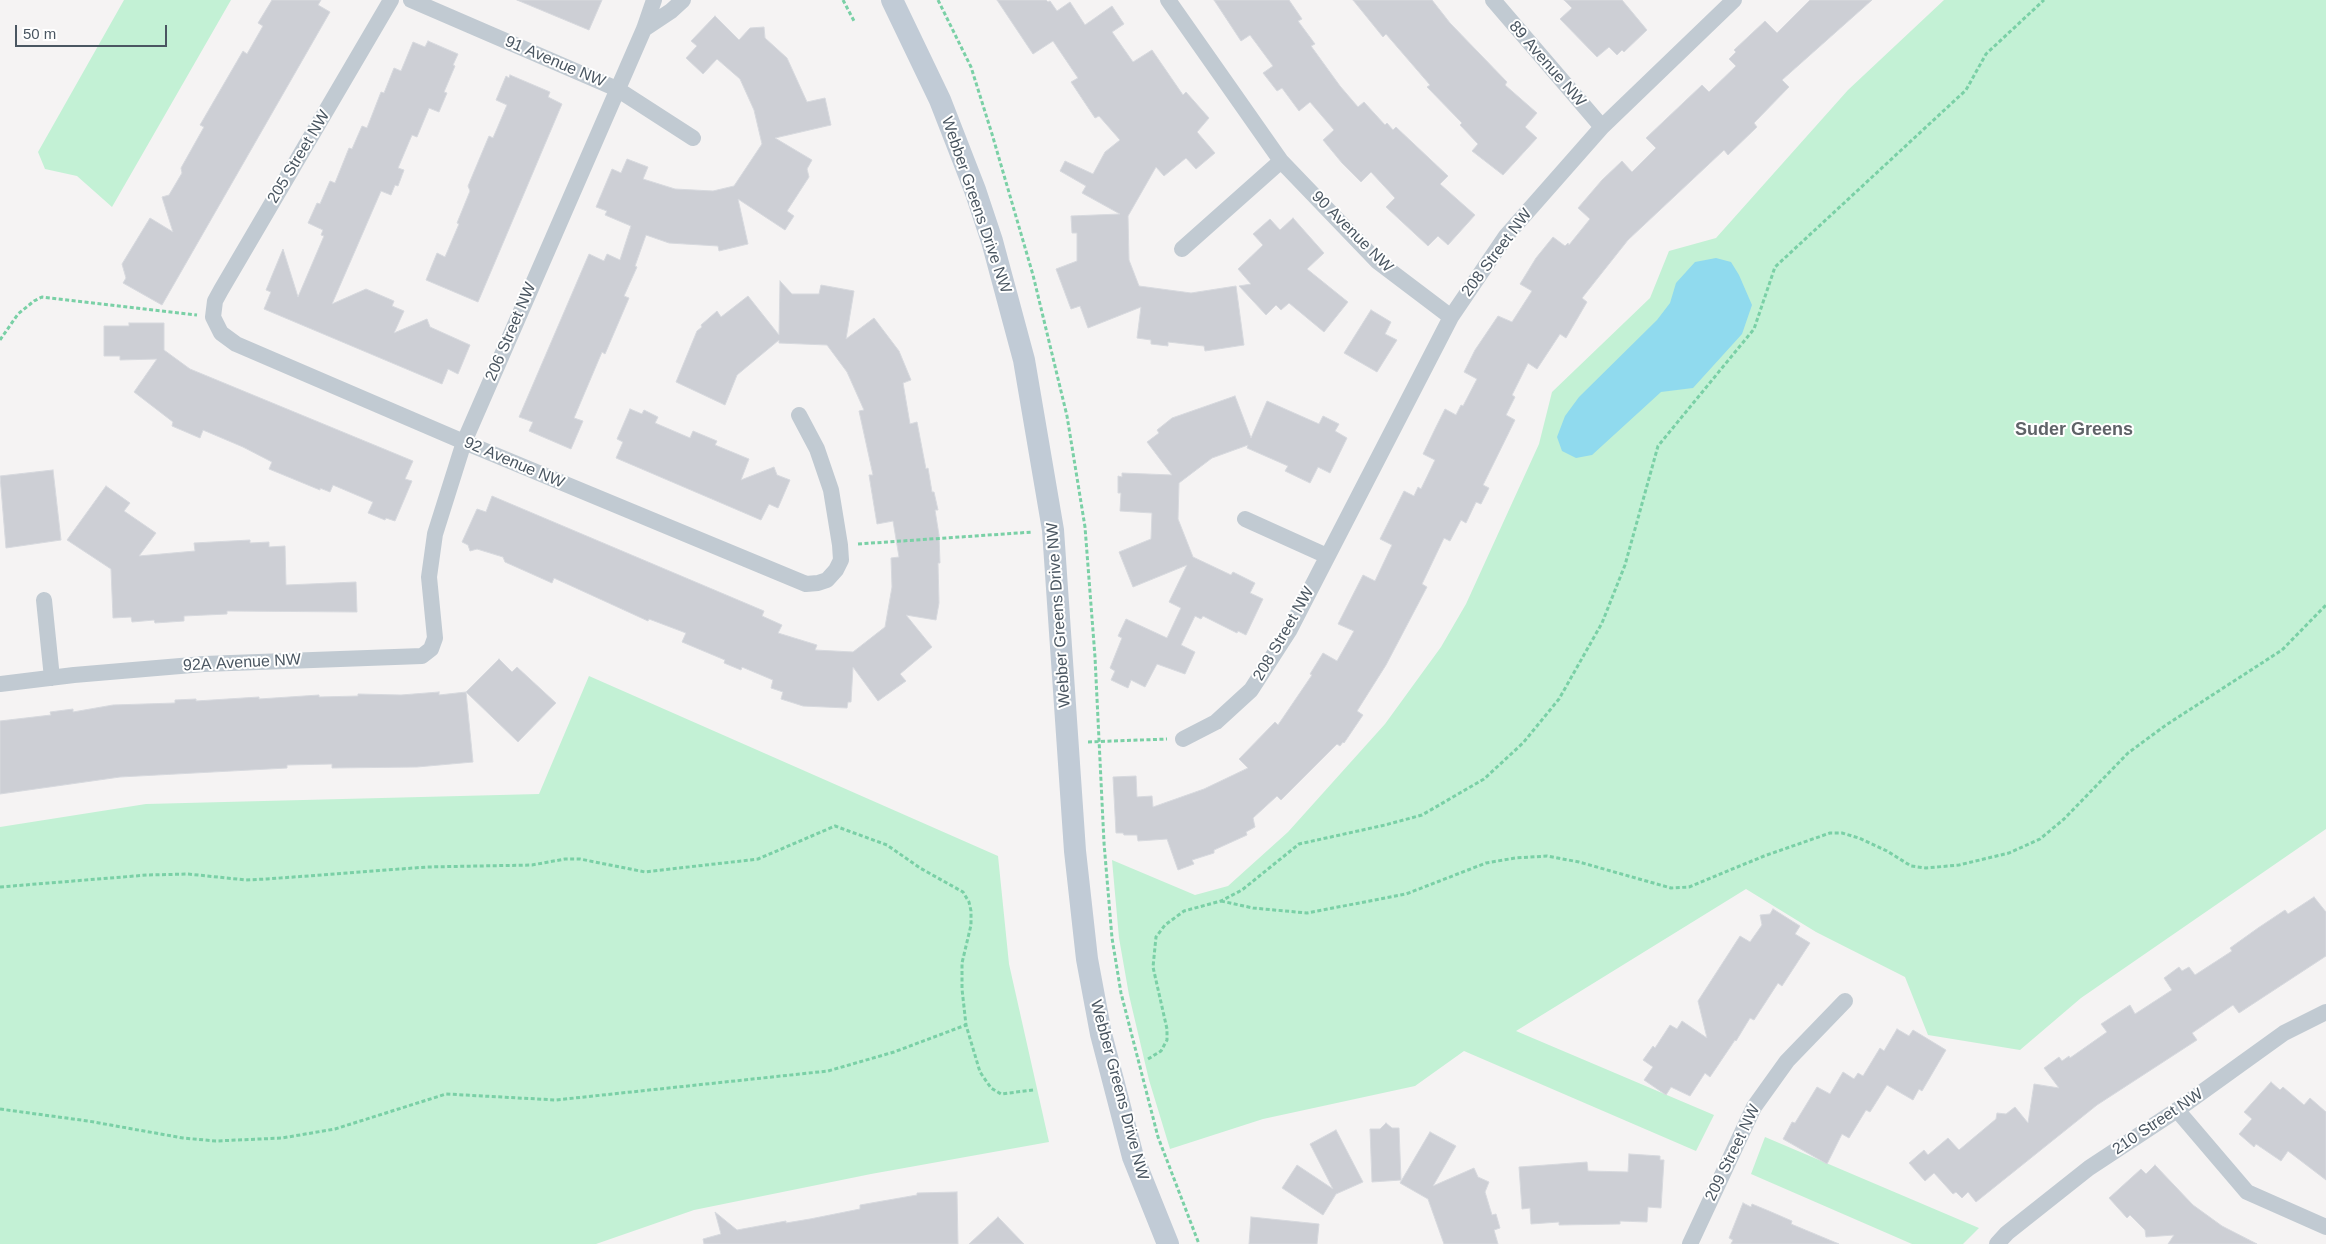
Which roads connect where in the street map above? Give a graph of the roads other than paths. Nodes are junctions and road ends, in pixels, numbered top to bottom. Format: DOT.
graph roads {
  1 [pos="392,0"];
  2 [pos="411,0"];
  3 [pos="654,0"];
  4 [pos="683,0"];
  5 [pos="892,0"];
  6 [pos="1168,0"];
  7 [pos="1493,0"];
  8 [pos="1734,0"];
  9 [pos="644,29"];
  10 [pos="617,89"];
  11 [pos="1602,127"];
  12 [pos="693,138"];
  13 [pos="1281,161"];
  14 [pos="1182,249"];
  15 [pos="213,317"];
  16 [pos="1451,318"];
  17 [pos="799,415"];
  18 [pos="464,442"];
  19 [pos="1245,519"];
  20 [pos="1327,556"];
  21 [pos="44,600"];
  22 [pos="431,649"];
  23 [pos="52,678"];
  24 [pos="0,684"];
  25 [pos="1183,738"];
  26 [pos="1845,1001"];
  27 [pos="2326,1012"];
  28 [pos="2177,1110"];
  29 [pos="2326,1227"];
  30 [pos="1168,1244"];
  31 [pos="1690,1244"];
  32 [pos="1997,1244"];
  1 -- 15 [label="street, 205 Street NW"];
  2 -- 10 [label="street, 91 Avenue NW"];
  3 -- 9 [label="street, 206 Street NW"];
  4 -- 9 [label="street"];
  5 -- 30 [label="main road, Webber Greens Drive NW"];
  6 -- 13 [label="street, 90 Avenue NW"];
  7 -- 11 [label="street, 89 Avenue NW"];
  8 -- 11 [label="street, 208 Street NW"];
  9 -- 10 [label="street, 206 Street NW"];
  10 -- 12 [label="street, 91 Avenue NW"];
  10 -- 18 [label="street, 206 Street NW"];
  11 -- 16 [label="street, 208 Street NW"];
  13 -- 14 [label="street"];
  13 -- 16 [label="street, 90 Avenue NW"];
  15 -- 18 [label="street, 92 Avenue NW"];
  16 -- 20 [label="street, 208 Street NW"];
  17 -- 18 [label="street, 92 Avenue NW"];
  18 -- 22 [label="street, 206 Street NW"];
  19 -- 20 [label="street"];
  20 -- 25 [label="street, 208 Street NW"];
  21 -- 23 [label="street"];
  22 -- 23 [label="street, 92A Avenue NW"];
  23 -- 24 [label="street, 92A Avenue NW"];
  26 -- 31 [label="street, 209 Street NW"];
  27 -- 28 [label="street, 210 Street NW"];
  28 -- 29 [label="street"];
  28 -- 32 [label="street, 210 Street NW"];
}
